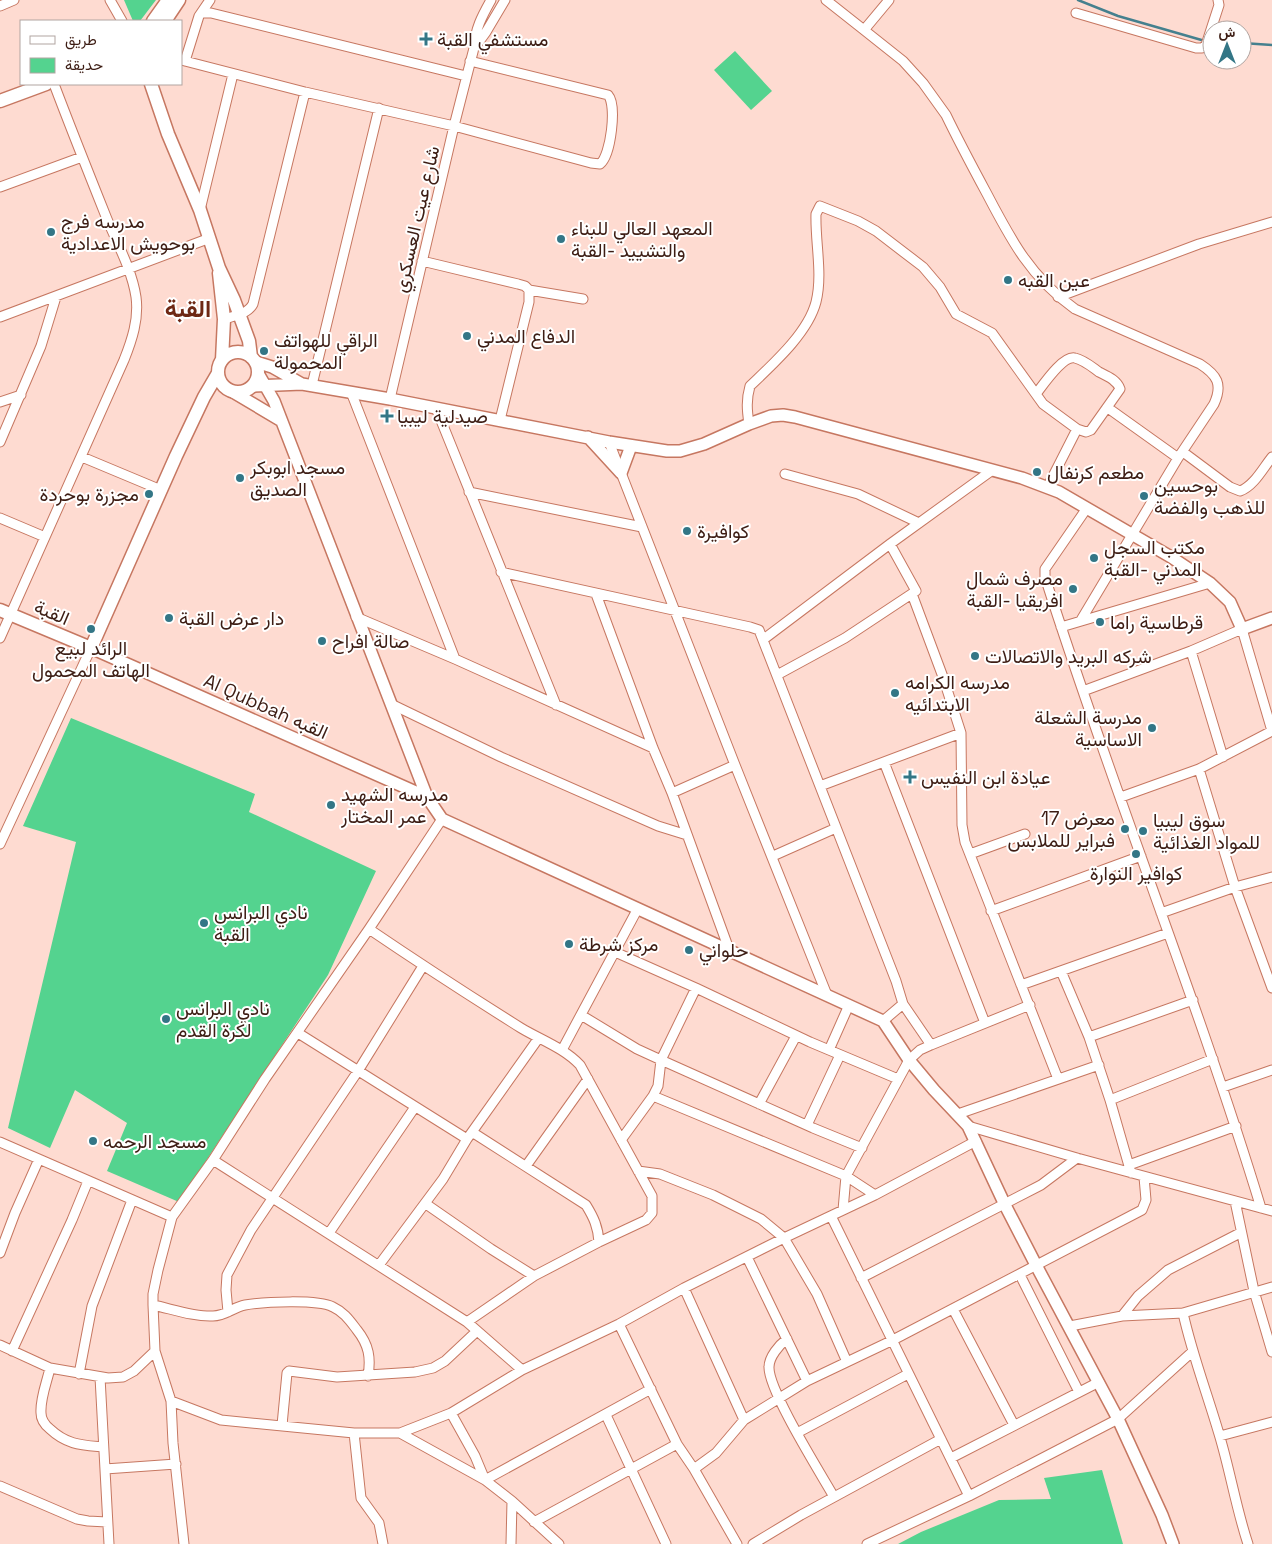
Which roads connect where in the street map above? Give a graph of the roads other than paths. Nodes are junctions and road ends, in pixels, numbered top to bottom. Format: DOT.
graph roads {
  1 [pos="14,0"];
  2 [pos="110,0"];
  3 [pos="168,0"];
  4 [pos="179,0"];
  5 [pos="210,0"];
  6 [pos="491,0"];
  7 [pos="504,0"];
  8 [pos="826,0"];
  9 [pos="889,0"];
  10 [pos="1218,0"];
  11 [pos="0,6"];
  12 [pos="202,13"];
  13 [pos="1076,13"];
  14 [pos="121,20"];
  15 [pos="154,20"];
  16 [pos="166,20"];
  17 [pos="864,30"];
  18 [pos="474,48"];
  19 [pos="183,60"];
  20 [pos="470,62"];
  21 [pos="233,74"];
  22 [pos="466,76"];
  23 [pos="43,85"];
  24 [pos="54,85"];
  25 [pos="150,85"];
  26 [pos="305,92"];
  27 [pos="0,102"];
  28 [pos="379,108"];
  29 [pos="454,126"];
  30 [pos="82,156"];
  31 [pos="0,187"];
  32 [pos="200,210"];
  33 [pos="1272,222"];
  34 [pos="210,238"];
  35 [pos="422,261"];
  36 [pos="219,268"];
  37 [pos="128,270"];
  38 [pos="529,290"];
  39 [pos="56,297"];
  40 [pos="1058,297"];
  41 [pos="584,299"];
  42 [pos="239,314"];
  43 [pos="0,317"];
  44 [pos="224,319"];
  45 [pos="255,364"];
  46 [pos="220,367"];
  47 [pos="307,385"];
  48 [pos="253,386"];
  49 [pos="266,386"];
  50 [pos="234,392"];
  51 [pos="351,392"];
  52 [pos="1036,394"];
  53 [pos="21,396"];
  54 [pos="390,399"];
  55 [pos="0,402"];
  56 [pos="436,408"];
  57 [pos="1108,408"];
  58 [pos="280,420"];
  59 [pos="500,420"];
  60 [pos="749,424"];
  61 [pos="1077,429"];
  62 [pos="588,438"];
  63 [pos="0,442"];
  64 [pos="609,442"];
  65 [pos="631,446"];
  66 [pos="1180,455"];
  67 [pos="82,457"];
  68 [pos="1272,457"];
  69 [pos="991,471"];
  70 [pos="620,473"];
  71 [pos="785,474"];
  72 [pos="1048,486"];
  73 [pos="161,490"];
  74 [pos="469,492"];
  75 [pos="1088,508"];
  76 [pos="0,518"];
  77 [pos="919,523"];
  78 [pos="642,527"];
  79 [pos="1133,534"];
  80 [pos="45,538"];
  81 [pos="890,544"];
  82 [pos="501,572"];
  83 [pos="1210,583"];
  84 [pos="596,594"];
  85 [pos="912,594"];
  86 [pos="676,612"];
  87 [pos="5,613"];
  88 [pos="356,617"];
  89 [pos="1272,618"];
  90 [pos="1082,620"];
  91 [pos="1061,627"];
  92 [pos="1242,629"];
  93 [pos="0,638"];
  94 [pos="764,639"];
  95 [pos="90,648"];
  96 [pos="1191,651"];
  97 [pos="455,659"];
  98 [pos="777,674"];
  99 [pos="1083,691"];
  100 [pos="391,704"];
  101 [pos="556,705"];
  102 [pos="1272,731"];
  103 [pos="961,733"];
  104 [pos="653,748"];
  105 [pos="1223,757"];
  106 [pos="884,762"];
  107 [pos="735,765"];
  108 [pos="1199,769"];
  109 [pos="820,786"];
  110 [pos="672,793"];
  111 [pos="427,797"];
  112 [pos="1121,797"];
  113 [pos="442,819"];
  114 [pos="836,828"];
  115 [pos="1025,834"];
  116 [pos="687,835"];
  117 [pos="0,844"];
  118 [pos="970,854"];
  119 [pos="773,856"];
  120 [pos="1141,856"];
  121 [pos="1272,877"];
  122 [pos="1235,887"];
  123 [pos="637,910"];
  124 [pos="991,912"];
  125 [pos="1161,913"];
  126 [pos="369,929"];
  127 [pos="1168,933"];
  128 [pos="614,952"];
  129 [pos="730,952"];
  130 [pos="424,966"];
  131 [pos="1061,971"];
  132 [pos="1021,986"];
  133 [pos="696,988"];
  134 [pos="1272,988"];
  135 [pos="827,995"];
  136 [pos="1193,1000"];
  137 [pos="903,1004"];
  138 [pos="849,1005"];
  139 [pos="1030,1005"];
  140 [pos="581,1015"];
  141 [pos="883,1021"];
  142 [pos="985,1023"];
  143 [pos="298,1033"];
  144 [pos="796,1036"];
  145 [pos="1089,1037"];
  146 [pos="538,1039"];
  147 [pos="931,1045"];
  148 [pos="562,1050"];
  149 [pos="829,1050"];
  150 [pos="840,1055"];
  151 [pos="1213,1059"];
  152 [pos="661,1060"];
  153 [pos="909,1060"];
  154 [pos="1098,1065"];
  155 [pos="1272,1070"];
  156 [pos="358,1071"];
  157 [pos="588,1079"];
  158 [pos="1058,1079"];
  159 [pos="898,1080"];
  160 [pos="1223,1087"];
  161 [pos="654,1096"];
  162 [pos="1110,1100"];
  163 [pos="759,1104"];
  164 [pos="415,1107"];
  165 [pos="958,1114"];
  166 [pos="807,1125"];
  167 [pos="968,1126"];
  168 [pos="1236,1126"];
  169 [pos="469,1135"];
  170 [pos="621,1140"];
  171 [pos="976,1141"];
  172 [pos="0,1142"];
  173 [pos="862,1148"];
  174 [pos="1077,1158"];
  175 [pos="39,1159"];
  176 [pos="213,1160"];
  177 [pos="526,1166"];
  178 [pos="1130,1169"];
  179 [pos="638,1171"];
  180 [pos="846,1176"];
  181 [pos="1144,1177"];
  182 [pos="88,1181"];
  183 [pos="875,1195"];
  184 [pos="271,1198"];
  185 [pos="132,1200"];
  186 [pos="1235,1201"];
  187 [pos="426,1204"];
  188 [pos="1005,1205"];
  189 [pos="1261,1208"];
  190 [pos="843,1210"];
  191 [pos="1272,1211"];
  192 [pos="831,1216"];
  193 [pos="172,1217"];
  194 [pos="1240,1232"];
  195 [pos="329,1233"];
  196 [pos="784,1238"];
  197 [pos="599,1242"];
  198 [pos="0,1253"];
  199 [pos="747,1257"];
  200 [pos="380,1265"];
  201 [pos="1036,1266"];
  202 [pos="1020,1275"];
  203 [pos="534,1276"];
  204 [pos="861,1278"];
  205 [pos="1272,1287"];
  206 [pos="684,1288"];
  207 [pos="1254,1291"];
  208 [pos="153,1305"];
  209 [pos="954,1309"];
  210 [pos="228,1312"];
  211 [pos="1183,1313"];
  212 [pos="1122,1316"];
  213 [pos="467,1322"];
  214 [pos="619,1324"];
  215 [pos="1070,1326"];
  216 [pos="477,1331"];
  217 [pos="787,1339"];
  218 [pos="891,1341"];
  219 [pos="0,1345"];
  220 [pos="12,1350"];
  221 [pos="156,1351"];
  222 [pos="1192,1352"];
  223 [pos="1272,1352"];
  224 [pos="847,1362"];
  225 [pos="50,1368"];
  226 [pos="522,1370"];
  227 [pos="79,1374"];
  228 [pos="908,1374"];
  229 [pos="368,1376"];
  230 [pos="100,1377"];
  231 [pos="807,1381"];
  232 [pos="1099,1382"];
  233 [pos="651,1389"];
  234 [pos="1079,1392"];
  235 [pos="779,1398"];
  236 [pos="171,1400"];
  237 [pos="451,1413"];
  238 [pos="606,1415"];
  239 [pos="1118,1419"];
  240 [pos="744,1420"];
  241 [pos="1272,1422"];
  242 [pos="1014,1424"];
  243 [pos="282,1425"];
  244 [pos="354,1433"];
  245 [pos="400,1433"];
  246 [pos="797,1433"];
  247 [pos="1220,1436"];
  248 [pos="941,1439"];
  249 [pos="677,1444"];
  250 [pos="103,1448"];
  251 [pos="951,1458"];
  252 [pos="176,1464"];
  253 [pos="105,1469"];
  254 [pos="630,1469"];
  255 [pos="694,1469"];
  256 [pos="485,1480"];
  257 [pos="0,1486"];
  258 [pos="969,1496"];
  259 [pos="834,1497"];
  260 [pos="512,1501"];
  261 [pos="107,1522"];
  262 [pos="534,1522"];
  263 [pos="109,1544"];
  264 [pos="184,1544"];
  265 [pos="383,1544"];
  266 [pos="511,1544"];
  267 [pos="559,1544"];
  268 [pos="666,1544"];
  269 [pos="737,1544"];
  270 [pos="753,1544"];
  271 [pos="867,1544"];
  272 [pos="1173,1544"];
  273 [pos="1248,1544"];
  1 -- 11 [label="street"];
  2 -- 14 [label="street"];
  3 -- 15 [label="main road"];
  4 -- 16 [label="main road"];
  5 -- 12 [label="street"];
  6 -- 18 [label="street, شارع عيت العسكري"];
  7 -- 18 [label="street, شارع عيت العسكري"];
  8 -- 17 [label="street"];
  9 -- 17 [label="street"];
  10 -- 13 [label="street"];
  12 -- 19 [label="street"];
  12 -- 22 [label="street"];
  17 -- 40 [label="street"];
  18 -- 20 [label="street, شارع عيت العسكري"];
  19 -- 21 [label="street"];
  20 -- 22 [label="street, شارع عيت العسكري"];
  20 -- 29 [label="street"];
  21 -- 26 [label="street"];
  21 -- 32 [label="street"];
  22 -- 29 [label="street, شارع عيت العسكري"];
  23 -- 27 [label="main road"];
  24 -- 30 [label="street"];
  25 -- 32 [label="main road"];
  26 -- 28 [label="street"];
  26 -- 42 [label="street"];
  28 -- 29 [label="street"];
  28 -- 47 [label="street"];
  29 -- 35 [label="street, شارع عيت العسكري"];
  30 -- 31 [label="street"];
  30 -- 37 [label="street"];
  32 -- 34 [label="main road"];
  33 -- 40 [label="street"];
  34 -- 36 [label="main road"];
  34 -- 37 [label="street"];
  35 -- 38 [label="street"];
  35 -- 54 [label="street, شارع عيت العسكري"];
  36 -- 42 [label="main road"];
  36 -- 44 [label="main road"];
  37 -- 39 [label="street"];
  37 -- 67 [label="street"];
  38 -- 41 [label="street"];
  38 -- 59 [label="street"];
  39 -- 43 [label="street"];
  39 -- 53 [label="street"];
  40 -- 66 [label="street"];
  42 -- 44 [label="street"];
  42 -- 45 [label="main road"];
  44 -- 46 [label="main road"];
  45 -- 46 [label="main road"];
  45 -- 47 [label="street"];
  45 -- 48 [label="main road"];
  45 -- 49 [label="street"];
  46 -- 50 [label="main road"];
  46 -- 73 [label="main road"];
  47 -- 49 [label="street"];
  47 -- 51 [label="street"];
  48 -- 49 [label="street"];
  48 -- 50 [label="main road"];
  49 -- 58 [label="street"];
  50 -- 58 [label="street"];
  51 -- 54 [label="street"];
  51 -- 97 [label="street"];
  52 -- 57 [label="street"];
  52 -- 60 [label="street"];
  52 -- 61 [label="street"];
  53 -- 55 [label="street"];
  53 -- 63 [label="street"];
  54 -- 56 [label="street"];
  56 -- 59 [label="street"];
  56 -- 74 [label="street"];
  57 -- 61 [label="street"];
  57 -- 66 [label="street"];
  58 -- 88 [label="street"];
  59 -- 62 [label="street"];
  60 -- 65 [label="street"];
  60 -- 69 [label="street"];
  61 -- 72 [label="street"];
  62 -- 64 [label="street"];
  62 -- 70 [label="street"];
  64 -- 65 [label="street"];
  64 -- 70 [label="street"];
  65 -- 70 [label="street"];
  66 -- 68 [label="street"];
  66 -- 79 [label="street"];
  67 -- 73 [label="street"];
  67 -- 80 [label="street"];
  69 -- 72 [label="street"];
  69 -- 77 [label="street"];
  70 -- 78 [label="street"];
  71 -- 77 [label="street"];
  72 -- 75 [label="street"];
  73 -- 95 [label="main road"];
  74 -- 78 [label="street"];
  74 -- 82 [label="street"];
  75 -- 79 [label="street"];
  75 -- 91 [label="street"];
  76 -- 80 [label="street"];
  77 -- 81 [label="street"];
  78 -- 86 [label="street"];
  79 -- 83 [label="street"];
  79 -- 90 [label="street"];
  80 -- 87 [label="street"];
  81 -- 85 [label="street"];
  81 -- 94 [label="street"];
  82 -- 84 [label="street"];
  82 -- 101 [label="street"];
  83 -- 90 [label="street"];
  83 -- 92 [label="street"];
  84 -- 86 [label="street"];
  84 -- 104 [label="street"];
  85 -- 98 [label="street"];
  85 -- 103 [label="street"];
  86 -- 94 [label="street"];
  86 -- 107 [label="street"];
  87 -- 93 [label="street"];
  87 -- 95 [label="main road, القبة"];
  88 -- 97 [label="street"];
  88 -- 100 [label="street"];
  89 -- 92 [label="street"];
  90 -- 91 [label="street"];
  91 -- 99 [label="street"];
  92 -- 96 [label="street"];
  92 -- 102 [label="street"];
  94 -- 98 [label="street"];
  95 -- 111 [label="street, Al Qubbah القبه"];
  95 -- 117 [label="street"];
  96 -- 99 [label="street"];
  96 -- 105 [label="street"];
  97 -- 101 [label="street"];
  98 -- 109 [label="street"];
  99 -- 112 [label="street"];
  100 -- 111 [label="street"];
  100 -- 116 [label="street"];
  101 -- 104 [label="street"];
  102 -- 105 [label="street"];
  103 -- 106 [label="street"];
  103 -- 118 [label="street"];
  104 -- 110 [label="street"];
  105 -- 108 [label="street"];
  106 -- 109 [label="street"];
  106 -- 142 [label="street"];
  107 -- 110 [label="street"];
  107 -- 119 [label="street"];
  108 -- 112 [label="street"];
  108 -- 122 [label="street"];
  109 -- 114 [label="street"];
  110 -- 116 [label="street"];
  111 -- 113 [label="street"];
  112 -- 120 [label="street"];
  113 -- 123 [label="street"];
  113 -- 126 [label="street"];
  114 -- 119 [label="street"];
  114 -- 137 [label="street"];
  115 -- 118 [label="street"];
  116 -- 129 [label="street"];
  118 -- 124 [label="street"];
  119 -- 135 [label="street"];
  120 -- 124 [label="street"];
  120 -- 125 [label="street"];
  121 -- 122 [label="street"];
  122 -- 125 [label="street"];
  122 -- 134 [label="street"];
  123 -- 128 [label="street"];
  123 -- 129 [label="street"];
  124 -- 132 [label="street"];
  125 -- 127 [label="street"];
  126 -- 130 [label="street"];
  126 -- 143 [label="street"];
  127 -- 131 [label="street"];
  127 -- 136 [label="street"];
  128 -- 133 [label="street"];
  128 -- 140 [label="street"];
  129 -- 135 [label="street"];
  130 -- 146 [label="street"];
  130 -- 156 [label="street"];
  131 -- 132 [label="street"];
  131 -- 145 [label="street"];
  132 -- 139 [label="street"];
  133 -- 144 [label="street"];
  133 -- 152 [label="street"];
  135 -- 138 [label="street"];
  136 -- 145 [label="street"];
  136 -- 151 [label="street"];
  137 -- 141 [label="street"];
  137 -- 147 [label="street"];
  138 -- 141 [label="street"];
  138 -- 149 [label="street"];
  139 -- 142 [label="street"];
  139 -- 158 [label="street"];
  140 -- 148 [label="street"];
  140 -- 152 [label="street"];
  141 -- 153 [label="street"];
  142 -- 147 [label="street"];
  143 -- 156 [label="street"];
  143 -- 176 [label="street"];
  144 -- 149 [label="street"];
  144 -- 163 [label="street"];
  145 -- 154 [label="street"];
  146 -- 148 [label="street"];
  146 -- 169 [label="street"];
  147 -- 153 [label="street"];
  148 -- 157 [label="street"];
  149 -- 150 [label="street"];
  150 -- 159 [label="street"];
  150 -- 166 [label="street"];
  151 -- 160 [label="street"];
  151 -- 162 [label="street"];
  152 -- 161 [label="street"];
  152 -- 163 [label="street"];
  153 -- 159 [label="street"];
  153 -- 165 [label="street"];
  154 -- 158 [label="street"];
  154 -- 162 [label="street"];
  155 -- 160 [label="street"];
  156 -- 164 [label="street"];
  156 -- 184 [label="street"];
  157 -- 170 [label="street"];
  157 -- 177 [label="street"];
  158 -- 165 [label="street"];
  159 -- 173 [label="street"];
  160 -- 168 [label="street"];
  161 -- 170 [label="street"];
  161 -- 180 [label="street"];
  162 -- 178 [label="street"];
  163 -- 166 [label="street"];
  164 -- 169 [label="street"];
  164 -- 195 [label="street"];
  165 -- 167 [label="street"];
  166 -- 173 [label="street"];
  167 -- 171 [label="street"];
  167 -- 174 [label="street"];
  168 -- 178 [label="street"];
  168 -- 189 [label="street"];
  169 -- 177 [label="street"];
  169 -- 187 [label="street"];
  170 -- 179 [label="street"];
  171 -- 183 [label="street"];
  171 -- 188 [label="street"];
  172 -- 175 [label="street"];
  173 -- 180 [label="street"];
  174 -- 178 [label="street"];
  174 -- 188 [label="street"];
  175 -- 182 [label="street"];
  175 -- 198 [label="street"];
  176 -- 184 [label="street"];
  176 -- 193 [label="street"];
  177 -- 197 [label="street"];
  178 -- 181 [label="street"];
  179 -- 196 [label="street"];
  179 -- 197 [label="street"];
  180 -- 183 [label="street"];
  180 -- 190 [label="street"];
  181 -- 186 [label="street"];
  181 -- 201 [label="street"];
  182 -- 185 [label="street"];
  182 -- 220 [label="street"];
  183 -- 190 [label="street"];
  184 -- 195 [label="street"];
  184 -- 210 [label="street"];
  185 -- 193 [label="street"];
  185 -- 227 [label="street"];
  186 -- 189 [label="street"];
  186 -- 194 [label="street"];
  187 -- 200 [label="street"];
  187 -- 203 [label="street"];
  188 -- 201 [label="street"];
  188 -- 204 [label="street"];
  189 -- 191 [label="street"];
  190 -- 192 [label="street"];
  192 -- 196 [label="street"];
  192 -- 204 [label="street"];
  193 -- 208 [label="street"];
  194 -- 207 [label="street"];
  194 -- 212 [label="street"];
  195 -- 200 [label="street"];
  196 -- 199 [label="street"];
  196 -- 224 [label="street"];
  197 -- 203 [label="street"];
  199 -- 206 [label="street"];
  199 -- 217 [label="street"];
  200 -- 213 [label="street"];
  201 -- 202 [label="street"];
  201 -- 215 [label="street"];
  202 -- 209 [label="street"];
  202 -- 234 [label="street"];
  203 -- 213 [label="street"];
  204 -- 218 [label="street"];
  205 -- 207 [label="street"];
  206 -- 214 [label="street"];
  206 -- 240 [label="street"];
  207 -- 211 [label="street"];
  207 -- 223 [label="street"];
  208 -- 210 [label="street"];
  208 -- 221 [label="street"];
  209 -- 218 [label="street"];
  209 -- 242 [label="street"];
  210 -- 229 [label="street"];
  211 -- 212 [label="street"];
  211 -- 222 [label="street"];
  212 -- 215 [label="street"];
  213 -- 216 [label="street"];
  214 -- 226 [label="street"];
  214 -- 233 [label="street"];
  215 -- 232 [label="street"];
  216 -- 226 [label="street"];
  216 -- 229 [label="street"];
  217 -- 231 [label="street"];
  217 -- 235 [label="street"];
  218 -- 224 [label="street"];
  218 -- 228 [label="street"];
  219 -- 220 [label="street"];
  220 -- 225 [label="street"];
  221 -- 230 [label="street"];
  221 -- 236 [label="street"];
  222 -- 239 [label="street"];
  222 -- 247 [label="street"];
  224 -- 231 [label="street"];
  225 -- 227 [label="street"];
  225 -- 250 [label="street"];
  226 -- 237 [label="street"];
  227 -- 230 [label="street"];
  228 -- 246 [label="street"];
  228 -- 248 [label="street"];
  229 -- 243 [label="street"];
  230 -- 250 [label="street"];
  231 -- 235 [label="street"];
  232 -- 234 [label="street"];
  232 -- 239 [label="street"];
  233 -- 238 [label="street"];
  233 -- 249 [label="street"];
  234 -- 242 [label="street"];
  235 -- 240 [label="street"];
  235 -- 246 [label="street"];
  236 -- 243 [label="street"];
  236 -- 252 [label="street"];
  237 -- 245 [label="street"];
  237 -- 256 [label="street"];
  238 -- 254 [label="street"];
  238 -- 256 [label="street"];
  239 -- 258 [label="street"];
  239 -- 272 [label="street"];
  240 -- 255 [label="street"];
  241 -- 247 [label="street"];
  242 -- 251 [label="street"];
  243 -- 244 [label="street"];
  244 -- 245 [label="street"];
  244 -- 265 [label="street"];
  245 -- 256 [label="street"];
  246 -- 259 [label="street"];
  247 -- 273 [label="street"];
  248 -- 251 [label="street"];
  248 -- 259 [label="street"];
  249 -- 254 [label="street"];
  249 -- 255 [label="street"];
  250 -- 253 [label="street"];
  251 -- 258 [label="street"];
  252 -- 253 [label="street"];
  252 -- 264 [label="street"];
  253 -- 261 [label="street"];
  254 -- 262 [label="street"];
  254 -- 268 [label="street"];
  255 -- 269 [label="street"];
  256 -- 260 [label="street"];
  257 -- 261 [label="street"];
  258 -- 271 [label="street"];
  259 -- 270 [label="street"];
  260 -- 262 [label="street"];
  260 -- 266 [label="street"];
  261 -- 263 [label="street"];
  262 -- 267 [label="street"];
}
